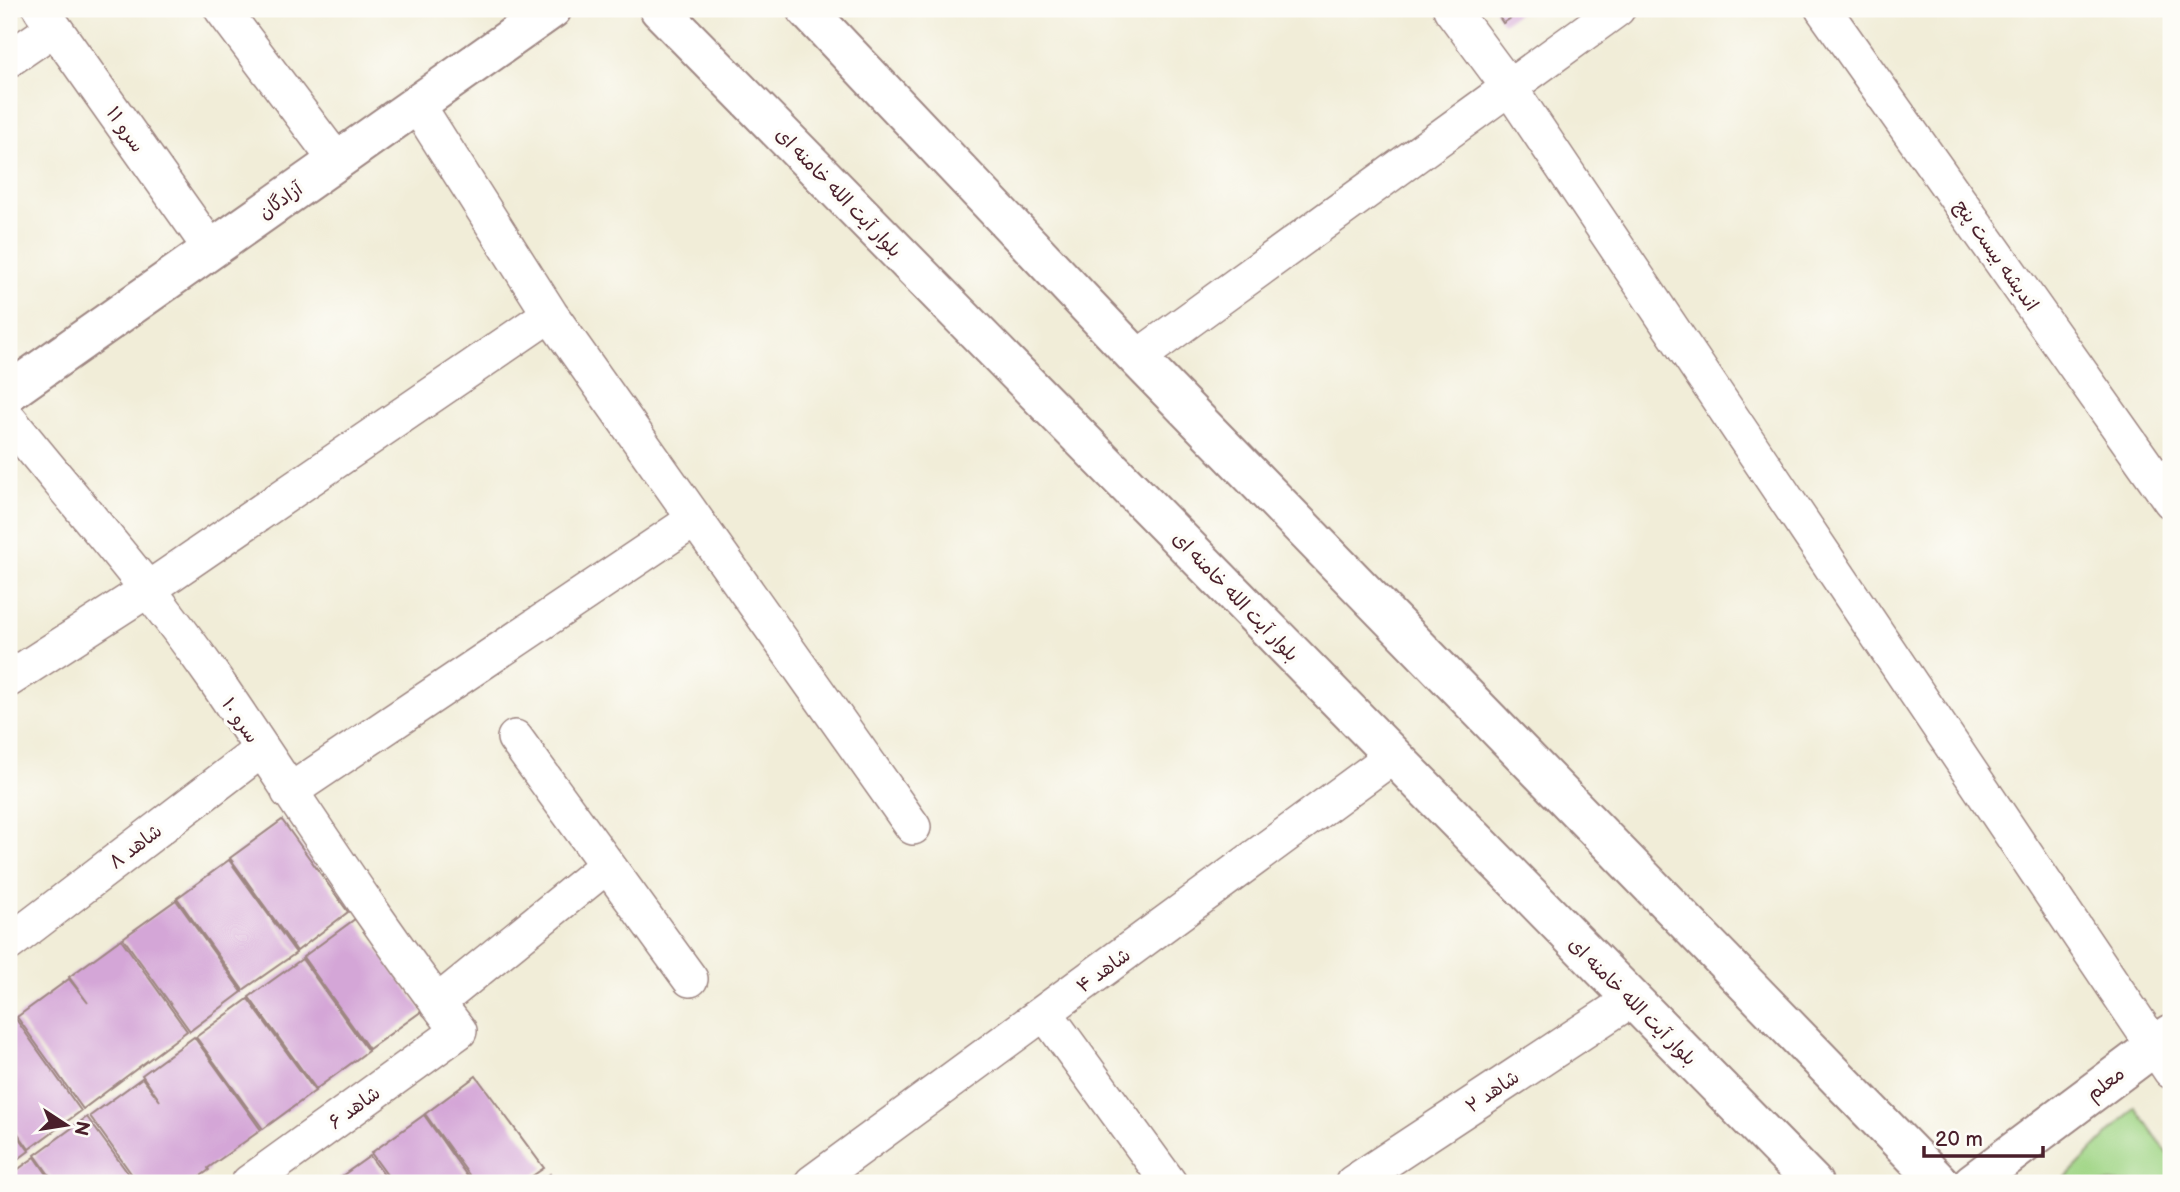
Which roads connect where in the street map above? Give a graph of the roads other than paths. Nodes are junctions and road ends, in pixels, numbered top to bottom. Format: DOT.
graph roads {
  1 [pos="222,9"];
  2 [pos="552,9"];
  3 [pos="659,9"];
  4 [pos="806,9"];
  5 [pos="1451,9"];
  6 [pos="1617,9"];
  7 [pos="1823,9"];
  8 [pos="48,18"];
  9 [pos="9,59"];
  10 [pos="1509,87"];
  11 [pos="416,103"];
  12 [pos="336,160"];
  13 [pos="211,249"];
  14 [pos="550,314"];
  15 [pos="1136,358"];
  16 [pos="9,392"];
  17 [pos="9,420"];
  18 [pos="2171,500"];
  19 [pos="695,519"];
  20 [pos="147,590"];
  21 [pos="9,678"];
  22 [pos="515,738"];
  23 [pos="261,750"];
  24 [pos="1393,756"];
  25 [pos="289,792"];
  26 [pos="912,827"];
  27 [pos="606,866"];
  28 [pos="9,943"];
  29 [pos="690,979"];
  30 [pos="1632,999"];
  31 [pos="437,1003"];
  32 [pos="1045,1013"];
  33 [pos="459,1031"];
  34 [pos="2166,1050"];
  35 [pos="249,1183"];
  36 [pos="812,1183"];
  37 [pos="1169,1183"];
  38 [pos="1353,1183"];
  39 [pos="1813,1183"];
  40 [pos="1940,1183"];
  41 [pos="1972,1183"];
  1 -- 12 [label="street"];
  2 -- 11 [label="street, آزادگان"];
  3 -- 24 [label="street, بلوار آیت الله خامنه ای"];
  4 -- 15 [label="street"];
  5 -- 10 [label="street"];
  6 -- 10 [label="street"];
  7 -- 18 [label="street, اندیشه بیست پنج"];
  8 -- 9 [label="street"];
  8 -- 13 [label="street, سرو ۱۱"];
  10 -- 15 [label="street"];
  10 -- 34 [label="street"];
  11 -- 12 [label="street, آزادگان"];
  11 -- 14 [label="street"];
  12 -- 13 [label="street, آزادگان"];
  13 -- 16 [label="street, آزادگان"];
  14 -- 19 [label="street"];
  14 -- 20 [label="street"];
  15 -- 40 [label="street"];
  17 -- 20 [label="street, سرو ۱۰"];
  19 -- 25 [label="street"];
  19 -- 26 [label="street"];
  20 -- 21 [label="street"];
  20 -- 23 [label="street, سرو ۱۰"];
  22 -- 27 [label="street"];
  23 -- 25 [label="street, سرو ۱۰"];
  23 -- 28 [label="street, شاهد ۸"];
  24 -- 30 [label="street, بلوار آیت الله خامنه ای"];
  24 -- 32 [label="street, شاهد ۴"];
  25 -- 31 [label="street, سرو ۱۰"];
  27 -- 29 [label="street"];
  27 -- 31 [label="street"];
  30 -- 38 [label="street, شاهد ۲"];
  30 -- 39 [label="street, بلوار آیت الله خامنه ای"];
  31 -- 33 [label="street, سرو ۱۰"];
  32 -- 36 [label="street, شاهد ۴"];
  32 -- 37 [label="street"];
  33 -- 35 [label="street, شاهد ۶"];
  34 -- 41 [label="street, معلم"];
}
